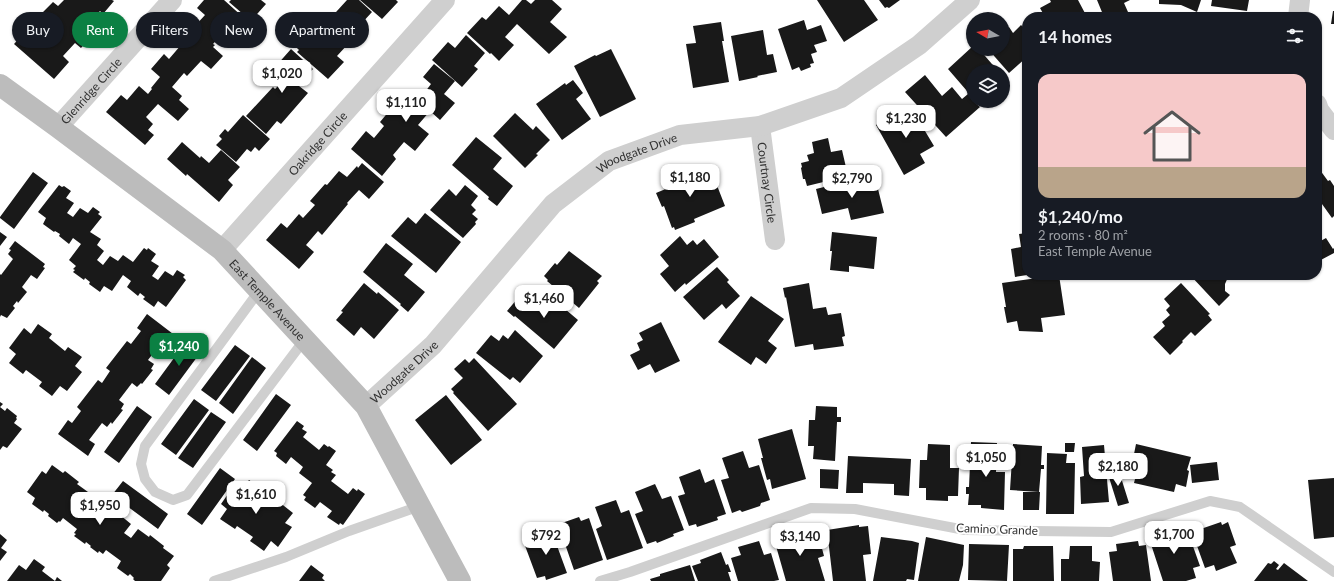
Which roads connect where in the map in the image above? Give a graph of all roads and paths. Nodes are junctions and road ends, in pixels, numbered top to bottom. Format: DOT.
graph roads {
  1 [pos="172,0"];
  2 [pos="445,0"];
  3 [pos="970,0"];
  4 [pos="1300,0"];
  5 [pos="1299,12"];
  6 [pos="0,85"];
  7 [pos="1322,114"];
  8 [pos="760,126"];
  9 [pos="58,127"];
  10 [pos="1334,130"];
  11 [pos="776,240"];
  12 [pos="222,250"];
  13 [pos="259,291"];
  14 [pos="304,340"];
  15 [pos="366,406"];
  16 [pos="420,506"];
  17 [pos="1334,572"];
  18 [pos="632,576"];
  19 [pos="214,581"];
  20 [pos="460,581"];
  21 [pos="600,581"];
  1 -- 9 [label="street, Glenridge Circle"];
  2 -- 12 [label="street, Oakridge Circle"];
  3 -- 8 [label="street, Woodgate Drive"];
  4 -- 5 [label="street"];
  6 -- 9 [label="main road, East Temple Avenue"];
  7 -- 10 [label="street"];
  8 -- 11 [label="street, Courtnay Circle"];
  8 -- 15 [label="street, Woodgate Drive"];
  9 -- 12 [label="main road, East Temple Avenue"];
  12 -- 13 [label="main road, East Temple Avenue"];
  13 -- 14 [label="main road, East Temple Avenue"];
  13 -- 14 [label="lane"];
  14 -- 15 [label="main road, East Temple Avenue"];
  15 -- 16 [label="main road, East Temple Avenue"];
  16 -- 19 [label="lane"];
  16 -- 20 [label="main road, East Temple Avenue"];
  17 -- 18 [label="lane, Camino Grande"];
  18 -- 21 [label="lane, Camino Grande"];
}
